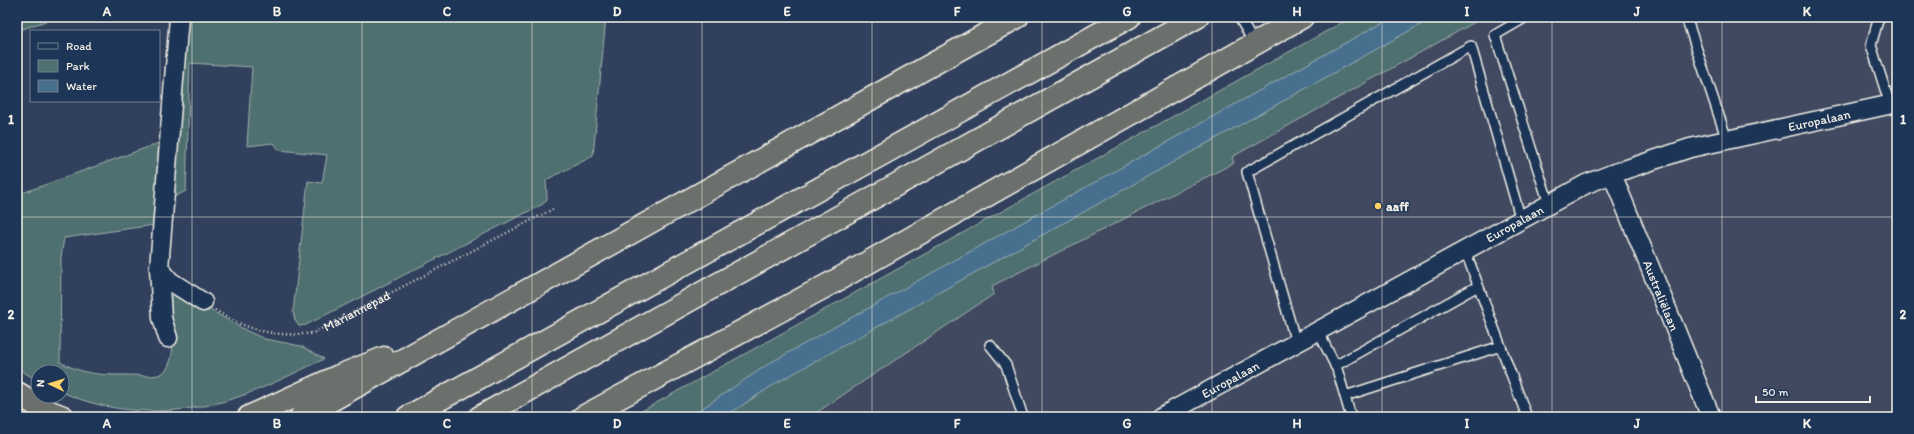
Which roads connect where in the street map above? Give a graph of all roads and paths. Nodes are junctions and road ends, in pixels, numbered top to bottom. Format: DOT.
graph roads {
  1 [pos="179,17"];
  2 [pos="1017,17"];
  3 [pos="1129,17"];
  4 [pos="1197,17"];
  5 [pos="1240,17"];
  6 [pos="1302,17"];
  7 [pos="1526,17"];
  8 [pos="1686,17"];
  9 [pos="1879,17"];
  10 [pos="1254,43"];
  11 [pos="1893,104"];
  12 [pos="1727,140"];
  13 [pos="1612,174"];
  14 [pos="1549,204"];
  15 [pos="555,208"];
  16 [pos="1521,220"];
  17 [pos="1466,250"];
  18 [pos="159,268"];
  19 [pos="1478,286"];
  20 [pos="203,302"];
  21 [pos="466,326"];
  22 [pos="1318,331"];
  23 [pos="168,338"];
  24 [pos="1296,343"];
  25 [pos="990,345"];
  26 [pos="1501,346"];
  27 [pos="1335,366"];
  28 [pos="17,393"];
  29 [pos="1345,396"];
  30 [pos="63,417"];
  31 [pos="250,417"];
  32 [pos="301,417"];
  33 [pos="408,417"];
  34 [pos="480,417"];
  35 [pos="583,417"];
  36 [pos="1023,417"];
  37 [pos="1161,417"];
  38 [pos="1351,417"];
  39 [pos="1527,417"];
  40 [pos="1711,417"];
  1 -- 18 [label="street"];
  2 -- 21 [label="highway"];
  3 -- 33 [label="highway"];
  4 -- 34 [label="highway"];
  5 -- 10 [label="lane"];
  6 -- 10 [label="highway"];
  7 -- 14 [label="lane"];
  8 -- 12 [label="lane"];
  9 -- 11 [label="lane"];
  10 -- 35 [label="highway"];
  11 -- 12 [label="street, Europalaan"];
  12 -- 13 [label="street, Europalaan"];
  13 -- 14 [label="street, Europalaan"];
  13 -- 40 [label="street, Australiëlaan"];
  14 -- 16 [label="street, Europalaan"];
  15 -- 20 [label="path, Mariannepad"];
  16 -- 17 [label="street, Europalaan"];
  16 -- 24 [label="lane"];
  17 -- 19 [label="lane"];
  17 -- 22 [label="street, Europalaan"];
  18 -- 20 [label="street"];
  18 -- 23 [label="street"];
  19 -- 26 [label="lane"];
  19 -- 27 [label="lane"];
  21 -- 31 [label="highway"];
  21 -- 32 [label="highway"];
  22 -- 24 [label="street, Europalaan"];
  22 -- 27 [label="lane"];
  24 -- 37 [label="street, Europalaan"];
  25 -- 36 [label="lane"];
  26 -- 29 [label="lane"];
  26 -- 39 [label="lane"];
  27 -- 29 [label="lane"];
  28 -- 30 [label="highway"];
  29 -- 38 [label="lane"];
}
